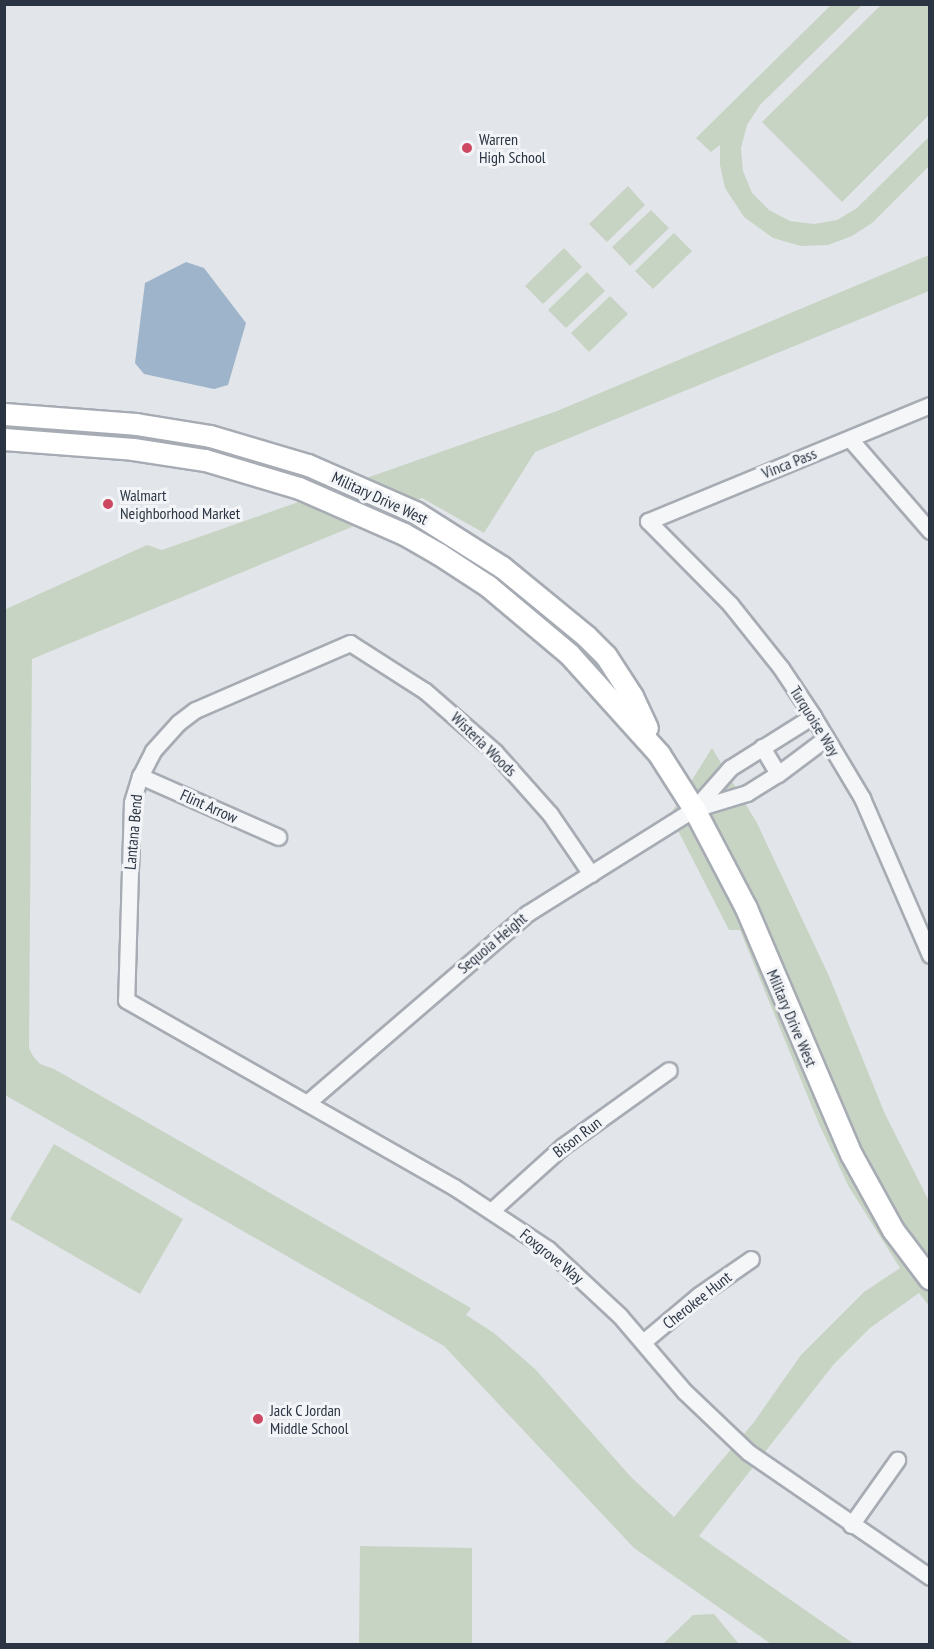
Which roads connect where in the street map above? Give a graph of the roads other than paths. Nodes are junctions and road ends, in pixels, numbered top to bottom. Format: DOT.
graph roads {
  1 [pos="930,405"];
  2 [pos="4,414"];
  3 [pos="30,414"];
  4 [pos="4,438"];
  5 [pos="850,438"];
  6 [pos="31,441"];
  7 [pos="648,521"];
  8 [pos="930,531"];
  9 [pos="350,643"];
  10 [pos="813,716"];
  11 [pos="826,738"];
  12 [pos="762,747"];
  13 [pos="659,754"];
  14 [pos="778,774"];
  15 [pos="140,776"];
  16 [pos="694,809"];
  17 [pos="278,837"];
  18 [pos="591,874"];
  19 [pos="930,955"];
  20 [pos="126,1000"];
  21 [pos="669,1070"];
  22 [pos="308,1102"];
  23 [pos="491,1211"];
  24 [pos="751,1259"];
  25 [pos="930,1279"];
  26 [pos="643,1342"];
  27 [pos="897,1460"];
  28 [pos="851,1525"];
  29 [pos="930,1577"];
  1 -- 5 [label="street, Vinca Pass"];
  2 -- 3 [label="main road, Military Drive West"];
  3 -- 6 [label="street"];
  3 -- 13 [label="main road, Military Drive West"];
  4 -- 6 [label="main road, Military Drive West"];
  5 -- 7 [label="street, Vinca Pass"];
  5 -- 8 [label="street"];
  6 -- 13 [label="main road, Military Drive West"];
  7 -- 10 [label="street, Turquoise Way"];
  9 -- 15 [label="street, Lantana Bend"];
  9 -- 18 [label="street, Wisteria Woods"];
  10 -- 11 [label="street, Turquoise Way"];
  10 -- 12 [label="street, Sequoia Height"];
  11 -- 14 [label="street, Sequoia Height"];
  11 -- 19 [label="street, Turquoise Way"];
  12 -- 14 [label="street"];
  12 -- 16 [label="street, Sequoia Height"];
  13 -- 16 [label="main road, Military Drive West"];
  14 -- 16 [label="street, Sequoia Height"];
  15 -- 17 [label="street, Flint Arrow"];
  15 -- 20 [label="street, Lantana Bend"];
  16 -- 18 [label="street, Sequoia Height"];
  16 -- 25 [label="main road, Military Drive West"];
  18 -- 22 [label="street, Sequoia Height"];
  20 -- 22 [label="street, Foxgrove Way"];
  21 -- 23 [label="street, Bison Run"];
  22 -- 23 [label="street, Foxgrove Way"];
  23 -- 26 [label="street, Foxgrove Way"];
  24 -- 26 [label="street, Cherokee Hunt"];
  26 -- 28 [label="street, Foxgrove Way"];
  27 -- 28 [label="street"];
  28 -- 29 [label="street, Foxgrove Way"];
}
